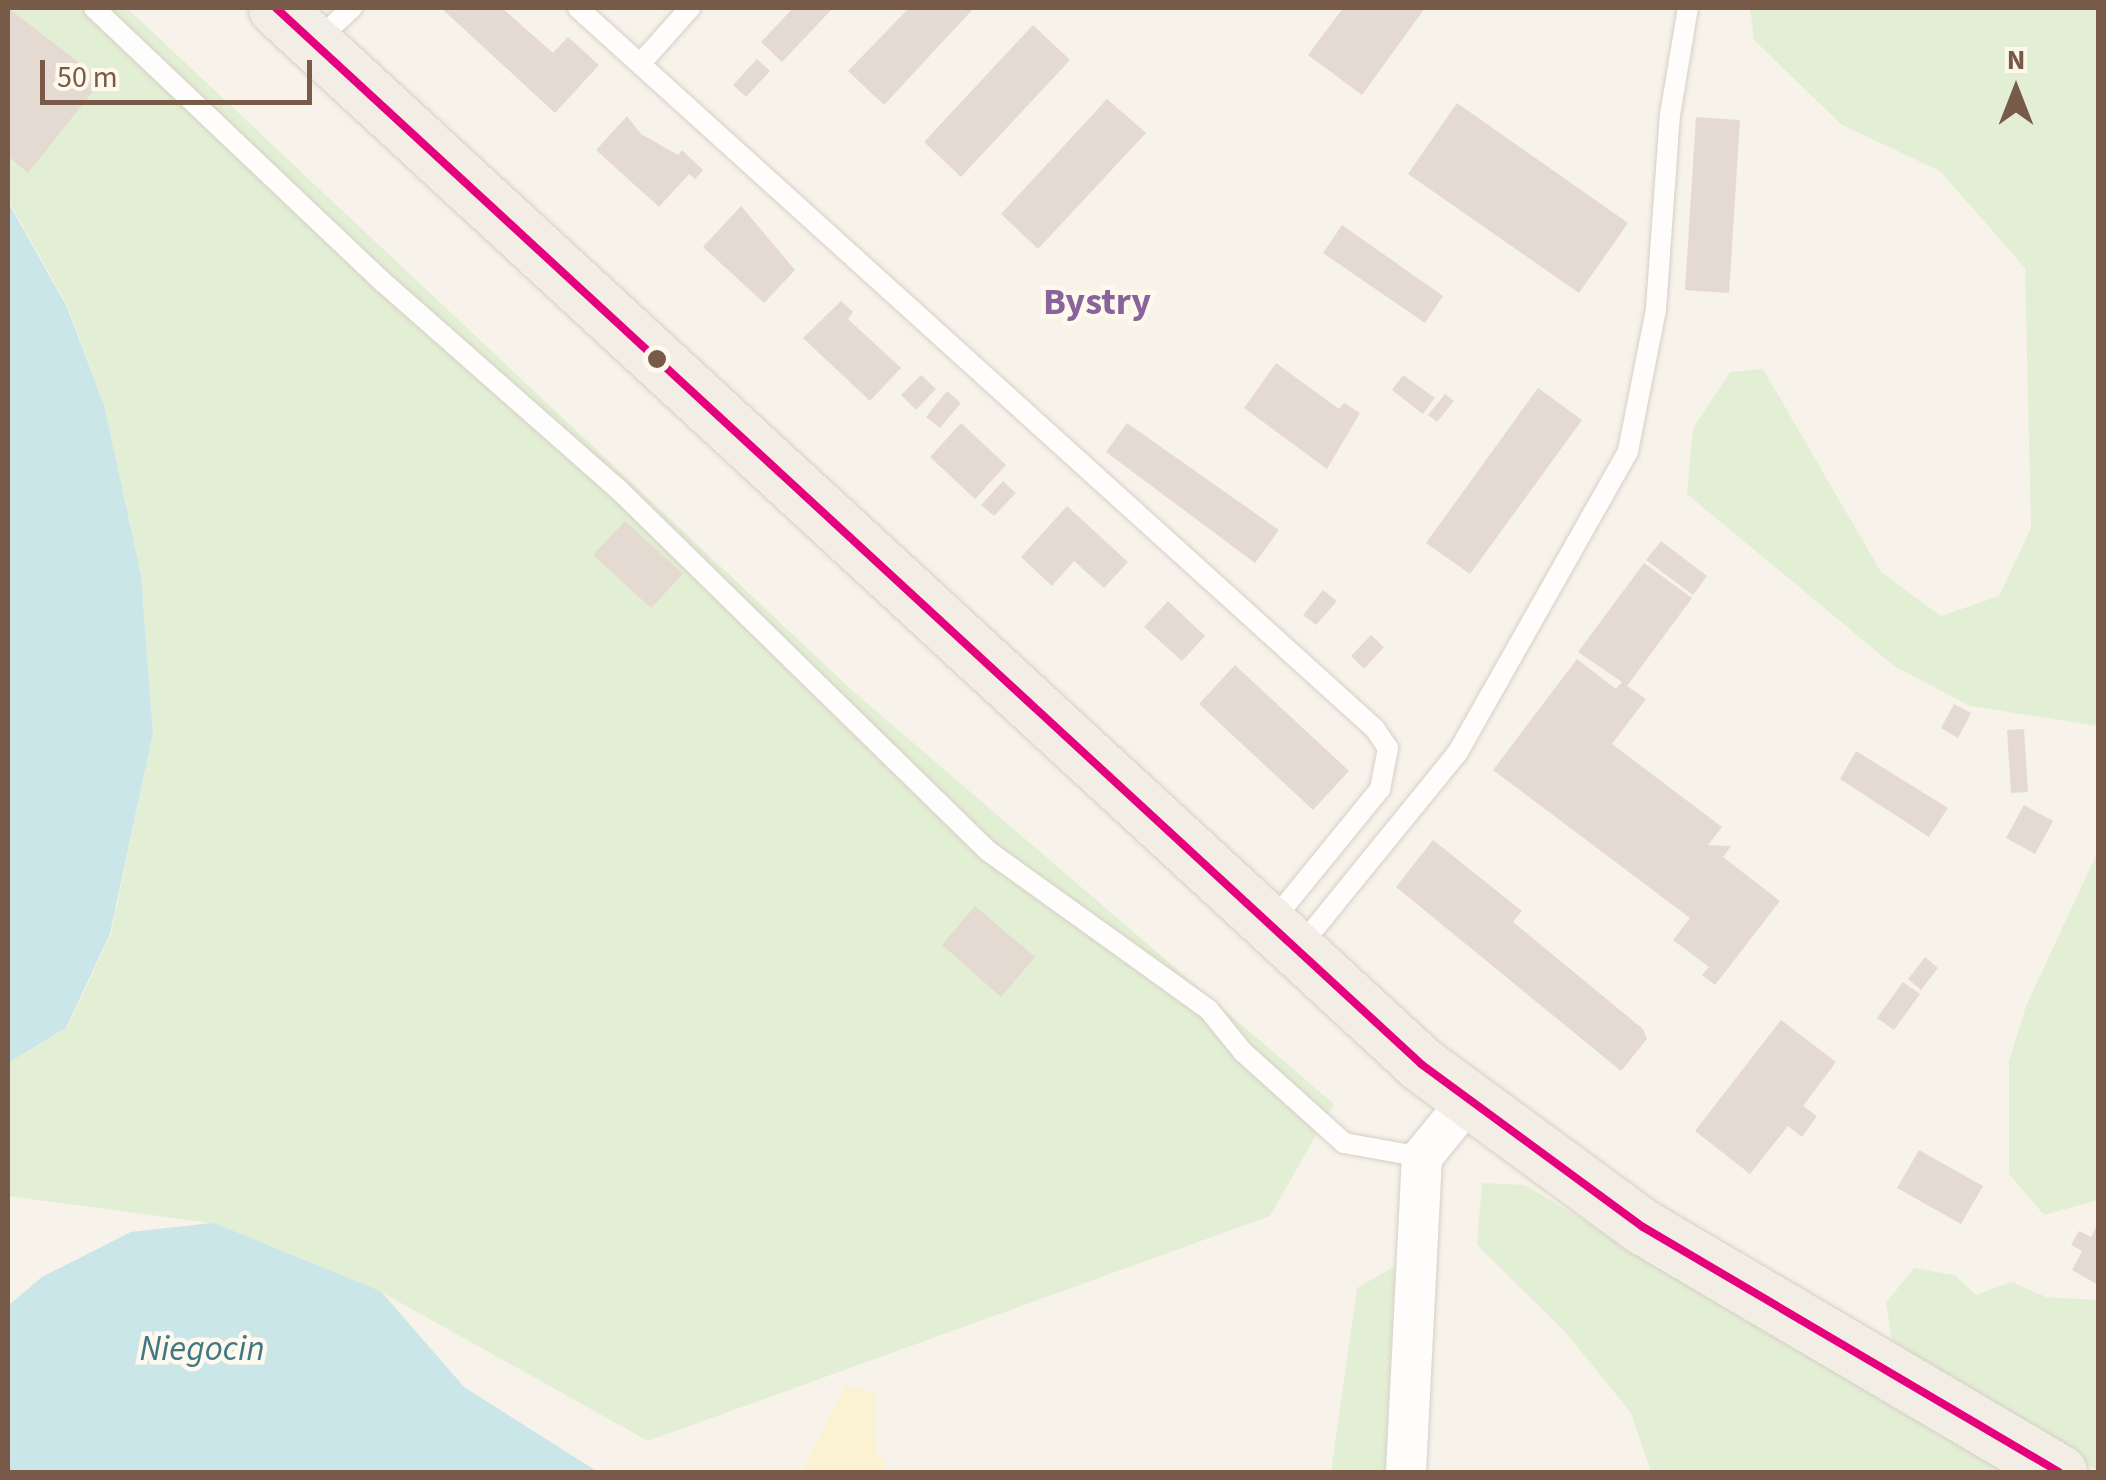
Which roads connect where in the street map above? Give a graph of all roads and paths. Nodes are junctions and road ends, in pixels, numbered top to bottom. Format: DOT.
graph roads {
  1 [pos="94,8"];
  2 [pos="578,8"];
  3 [pos="690,8"];
  4 [pos="1688,8"];
  5 [pos="314,19"];
  6 [pos="641,63"];
  7 [pos="1284,936"];
  8 [pos="1468,1101"];
  9 [pos="1422,1157"];
  10 [pos="1406,1472"];
  11 [pos="2059,1472"];
  1 -- 9 [label="lane"];
  2 -- 6 [label="lane"];
  3 -- 6 [label="lane"];
  4 -- 7 [label="lane"];
  5 -- 7 [label="main road"];
  6 -- 7 [label="lane"];
  7 -- 8 [label="main road"];
  8 -- 9 [label="street"];
  8 -- 11 [label="main road"];
  9 -- 10 [label="street"];
}
